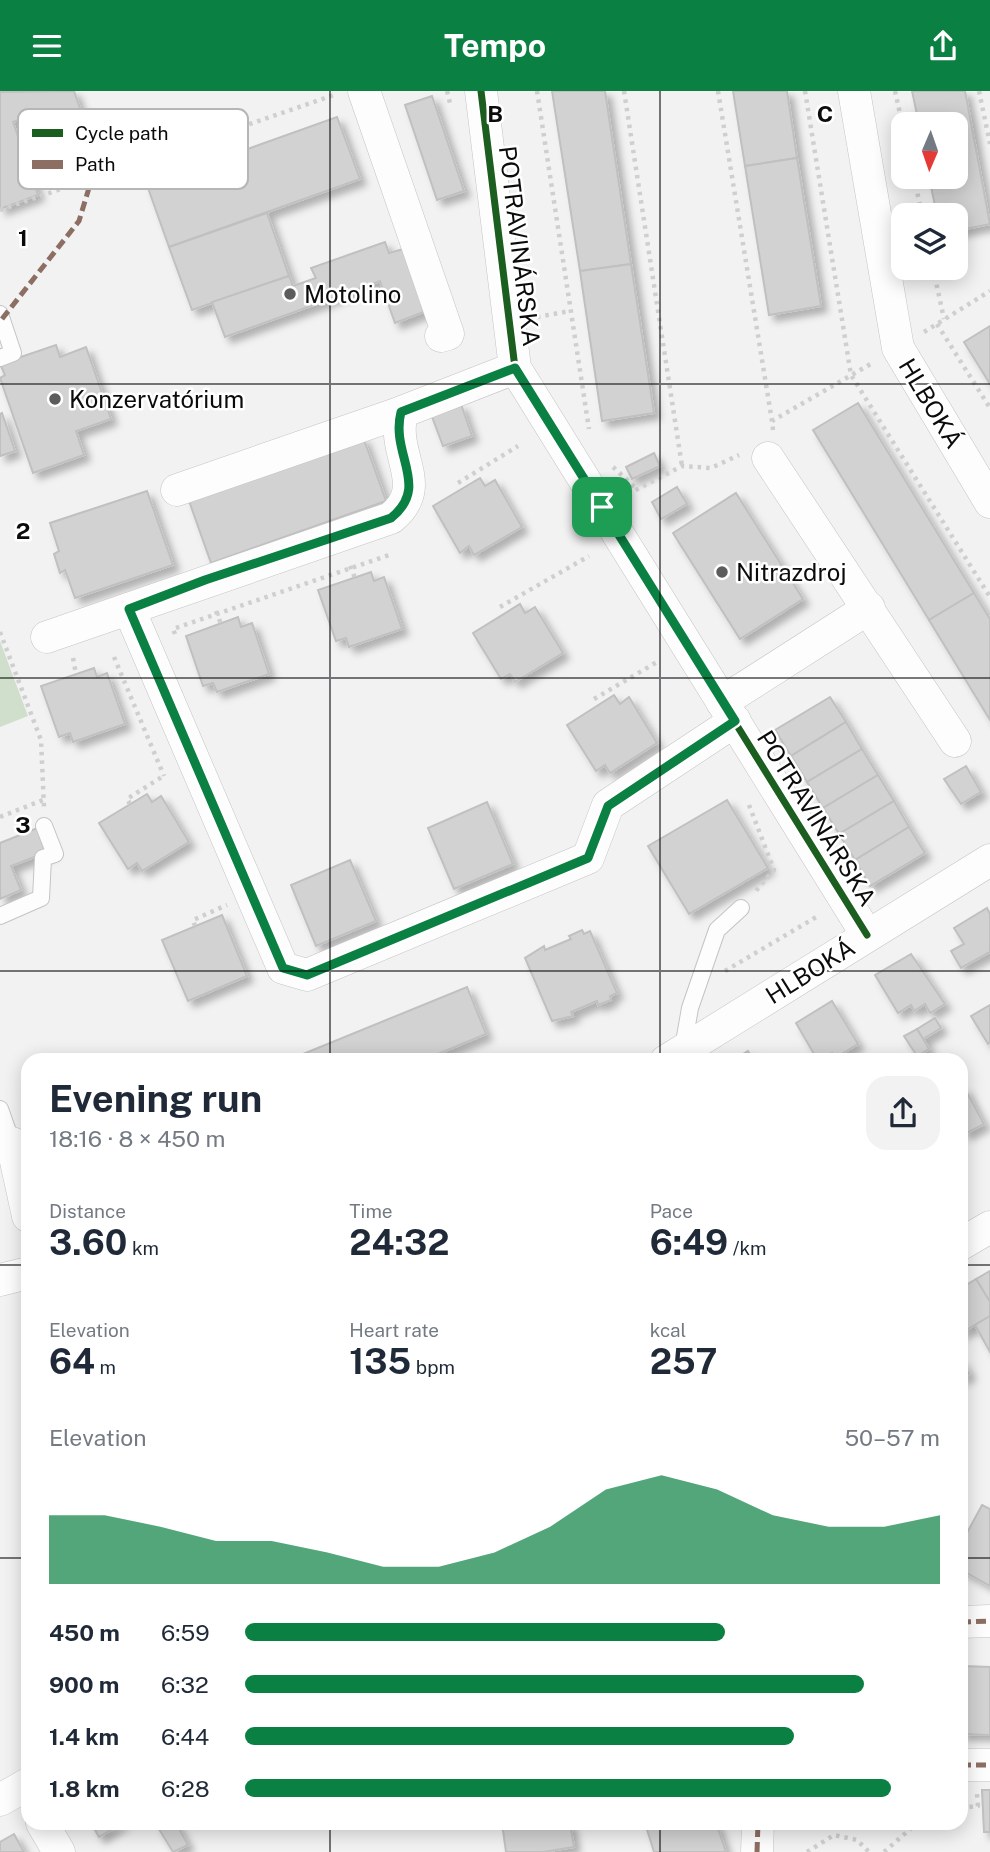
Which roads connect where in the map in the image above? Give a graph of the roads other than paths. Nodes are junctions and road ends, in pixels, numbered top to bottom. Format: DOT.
graph roads {
  1 [pos="364,91"];
  2 [pos="481,91"];
  3 [pos="854,91"];
  4 [pos="0,314"];
  5 [pos="441,336"];
  6 [pos="0,358"];
  7 [pos="515,368"];
  8 [pos="401,412"];
  9 [pos="764,449"];
  10 [pos="177,490"];
  11 [pos="990,502"];
  12 [pos="869,608"];
  13 [pos="129,609"];
  14 [pos="47,637"];
  15 [pos="729,712"];
  16 [pos="955,741"];
  17 [pos="44,826"];
  18 [pos="990,860"];
  19 [pos="741,908"];
  20 [pos="0,916"];
  21 [pos="867,935"];
  22 [pos="675,1053"];
  23 [pos="679,1053"];
  24 [pos="0,1109"];
  25 [pos="6,1143"];
  26 [pos="21,1193"];
  27 [pos="990,1227"];
  28 [pos="968,1240"];
  29 [pos="21,1275"];
  30 [pos="0,1280"];
  31 [pos="990,1621"];
  32 [pos="968,1622"];
  33 [pos="968,1765"];
  34 [pos="990,1765"];
  35 [pos="46,1830"];
  36 [pos="758,1830"];
  37 [pos="59,1852"];
  38 [pos="757,1852"];
  1 -- 5 [label="street"];
  2 -- 7 [label="street, POTRAVINÁRSKA"];
  3 -- 11 [label="street, HLBOKÁ"];
  4 -- 6 [label="lane"];
  7 -- 8 [label="street"];
  7 -- 15 [label="street, POTRAVINÁRSKA"];
  8 -- 10 [label="street"];
  8 -- 13 [label="street"];
  9 -- 12 [label="street"];
  12 -- 15 [label="street"];
  12 -- 16 [label="street"];
  13 -- 14 [label="street"];
  13 -- 15 [label="street, POTRAVINÁRSKA"];
  15 -- 21 [label="street, POTRAVINÁRSKA"];
  17 -- 20 [label="lane"];
  18 -- 21 [label="street, HLBOKÁ"];
  19 -- 22 [label="lane"];
  21 -- 23 [label="street, HLBOKÁ"];
  24 -- 25 [label="lane"];
  25 -- 26 [label="street"];
  27 -- 28 [label="street"];
  29 -- 30 [label="street"];
  31 -- 32 [label="street"];
  33 -- 34 [label="street"];
  35 -- 37 [label="street"];
  36 -- 38 [label="street"];
}
